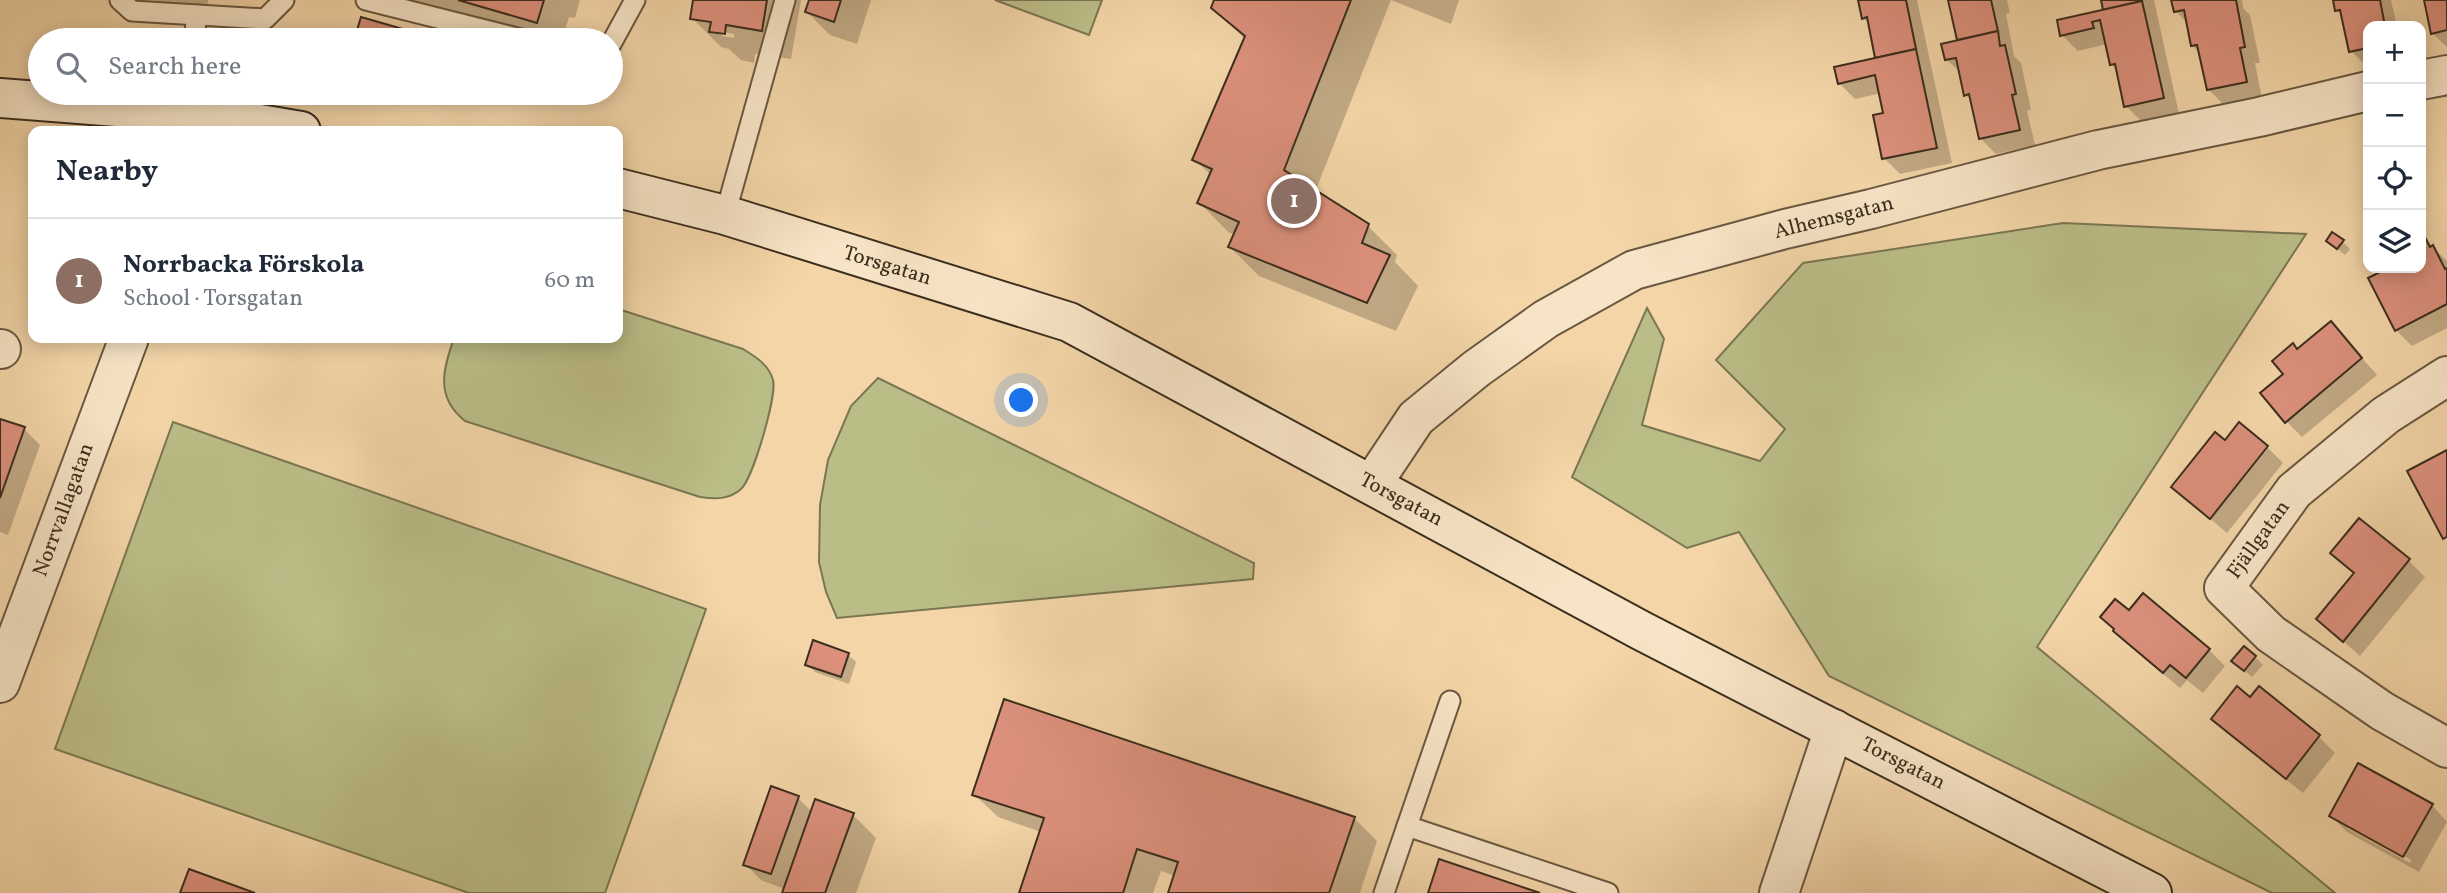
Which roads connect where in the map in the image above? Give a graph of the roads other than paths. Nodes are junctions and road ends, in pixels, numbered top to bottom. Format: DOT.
graph roads {
  1 [pos="120,0"];
  2 [pos="284,0"];
  3 [pos="366,0"];
  4 [pos="635,0"];
  5 [pos="785,0"];
  6 [pos="195,15"];
  7 [pos="195,28"];
  8 [pos="477,28"];
  9 [pos="620,28"];
  10 [pos="2447,75"];
  11 [pos="2426,79"];
  12 [pos="2363,92"];
  13 [pos="0,98"];
  14 [pos="28,100"];
  15 [pos="96,105"];
  16 [pos="192,112"];
  17 [pos="272,126"];
  18 [pos="623,189"];
  19 [pos="724,215"];
  20 [pos="127,343"];
  21 [pos="2447,376"];
  22 [pos="1372,484"];
  23 [pos="0,683"];
  24 [pos="1450,701"];
  25 [pos="1834,729"];
  26 [pos="2447,748"];
  27 [pos="1407,826"];
  28 [pos="1384,893"];
  29 [pos="1608,893"];
  30 [pos="1779,893"];
  31 [pos="2152,893"];
  1 -- 6 [label="lane"];
  2 -- 6 [label="lane"];
  3 -- 8 [label="lane"];
  4 -- 9 [label="lane"];
  5 -- 19 [label="lane"];
  6 -- 7 [label="lane"];
  10 -- 11 [label="street"];
  12 -- 22 [label="street, Alhemsgatan"];
  13 -- 14 [label="street"];
  15 -- 16 [label="street"];
  16 -- 17 [label="street"];
  18 -- 19 [label="street, Torsgatan"];
  19 -- 22 [label="street, Torsgatan"];
  20 -- 23 [label="street, Norrvallagatan"];
  21 -- 26 [label="street, Fjällgatan"];
  22 -- 25 [label="street, Torsgatan"];
  24 -- 27 [label="lane"];
  25 -- 30 [label="street"];
  25 -- 31 [label="street, Torsgatan"];
  27 -- 28 [label="lane"];
  27 -- 29 [label="lane"];
}
